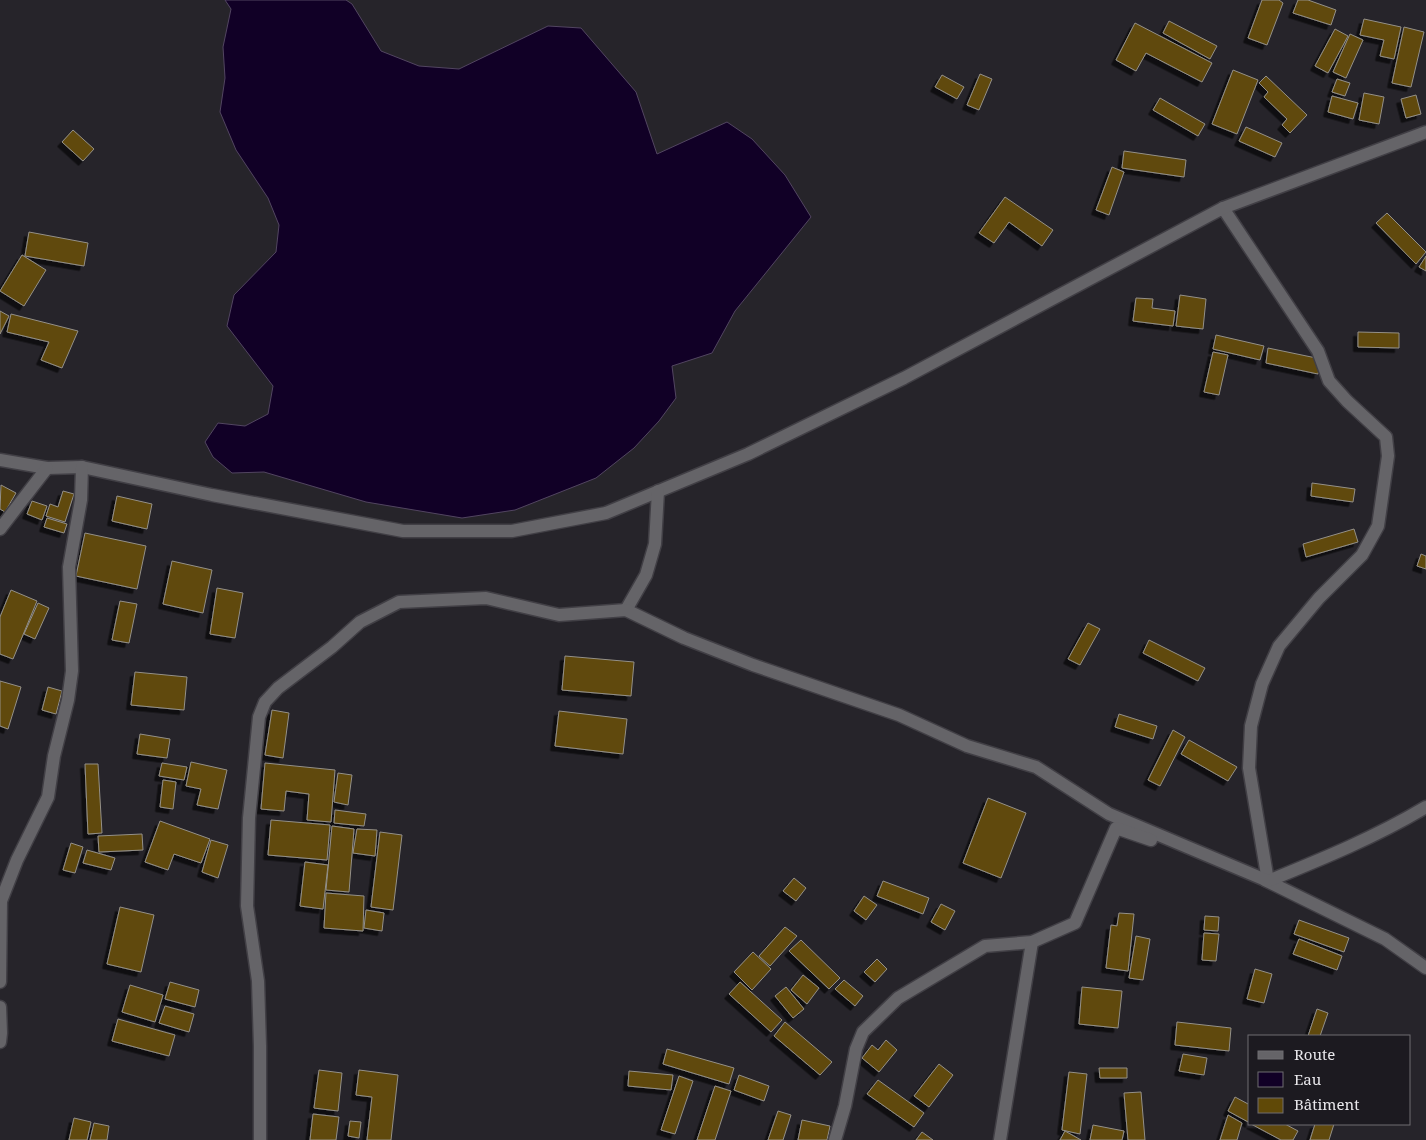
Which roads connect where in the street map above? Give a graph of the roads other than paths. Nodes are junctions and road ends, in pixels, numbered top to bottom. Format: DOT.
graph roads {
  1 [pos="1426,132"];
  2 [pos="1223,208"];
  3 [pos="0,460"];
  4 [pos="82,467"];
  5 [pos="47,468"];
  6 [pos="658,491"];
  7 [pos="0,530"];
  8 [pos="626,610"];
  9 [pos="1426,807"];
  10 [pos="1268,881"];
  11 [pos="1032,942"];
  12 [pos="1426,968"];
  13 [pos="0,982"];
  14 [pos="0,1007"];
  15 [pos="0,1042"];
  16 [pos="260,1140"];
  17 [pos="835,1140"];
  18 [pos="1000,1140"];
  1 -- 2 [label="street"];
  2 -- 6 [label="street"];
  2 -- 10 [label="street"];
  3 -- 5 [label="street"];
  4 -- 5 [label="street"];
  4 -- 6 [label="street"];
  4 -- 13 [label="street"];
  5 -- 7 [label="street"];
  6 -- 8 [label="street"];
  8 -- 10 [label="street"];
  8 -- 16 [label="street"];
  9 -- 10 [label="street"];
  10 -- 11 [label="street"];
  10 -- 12 [label="street"];
  11 -- 17 [label="street"];
  11 -- 18 [label="street"];
  14 -- 15 [label="street"];
}
